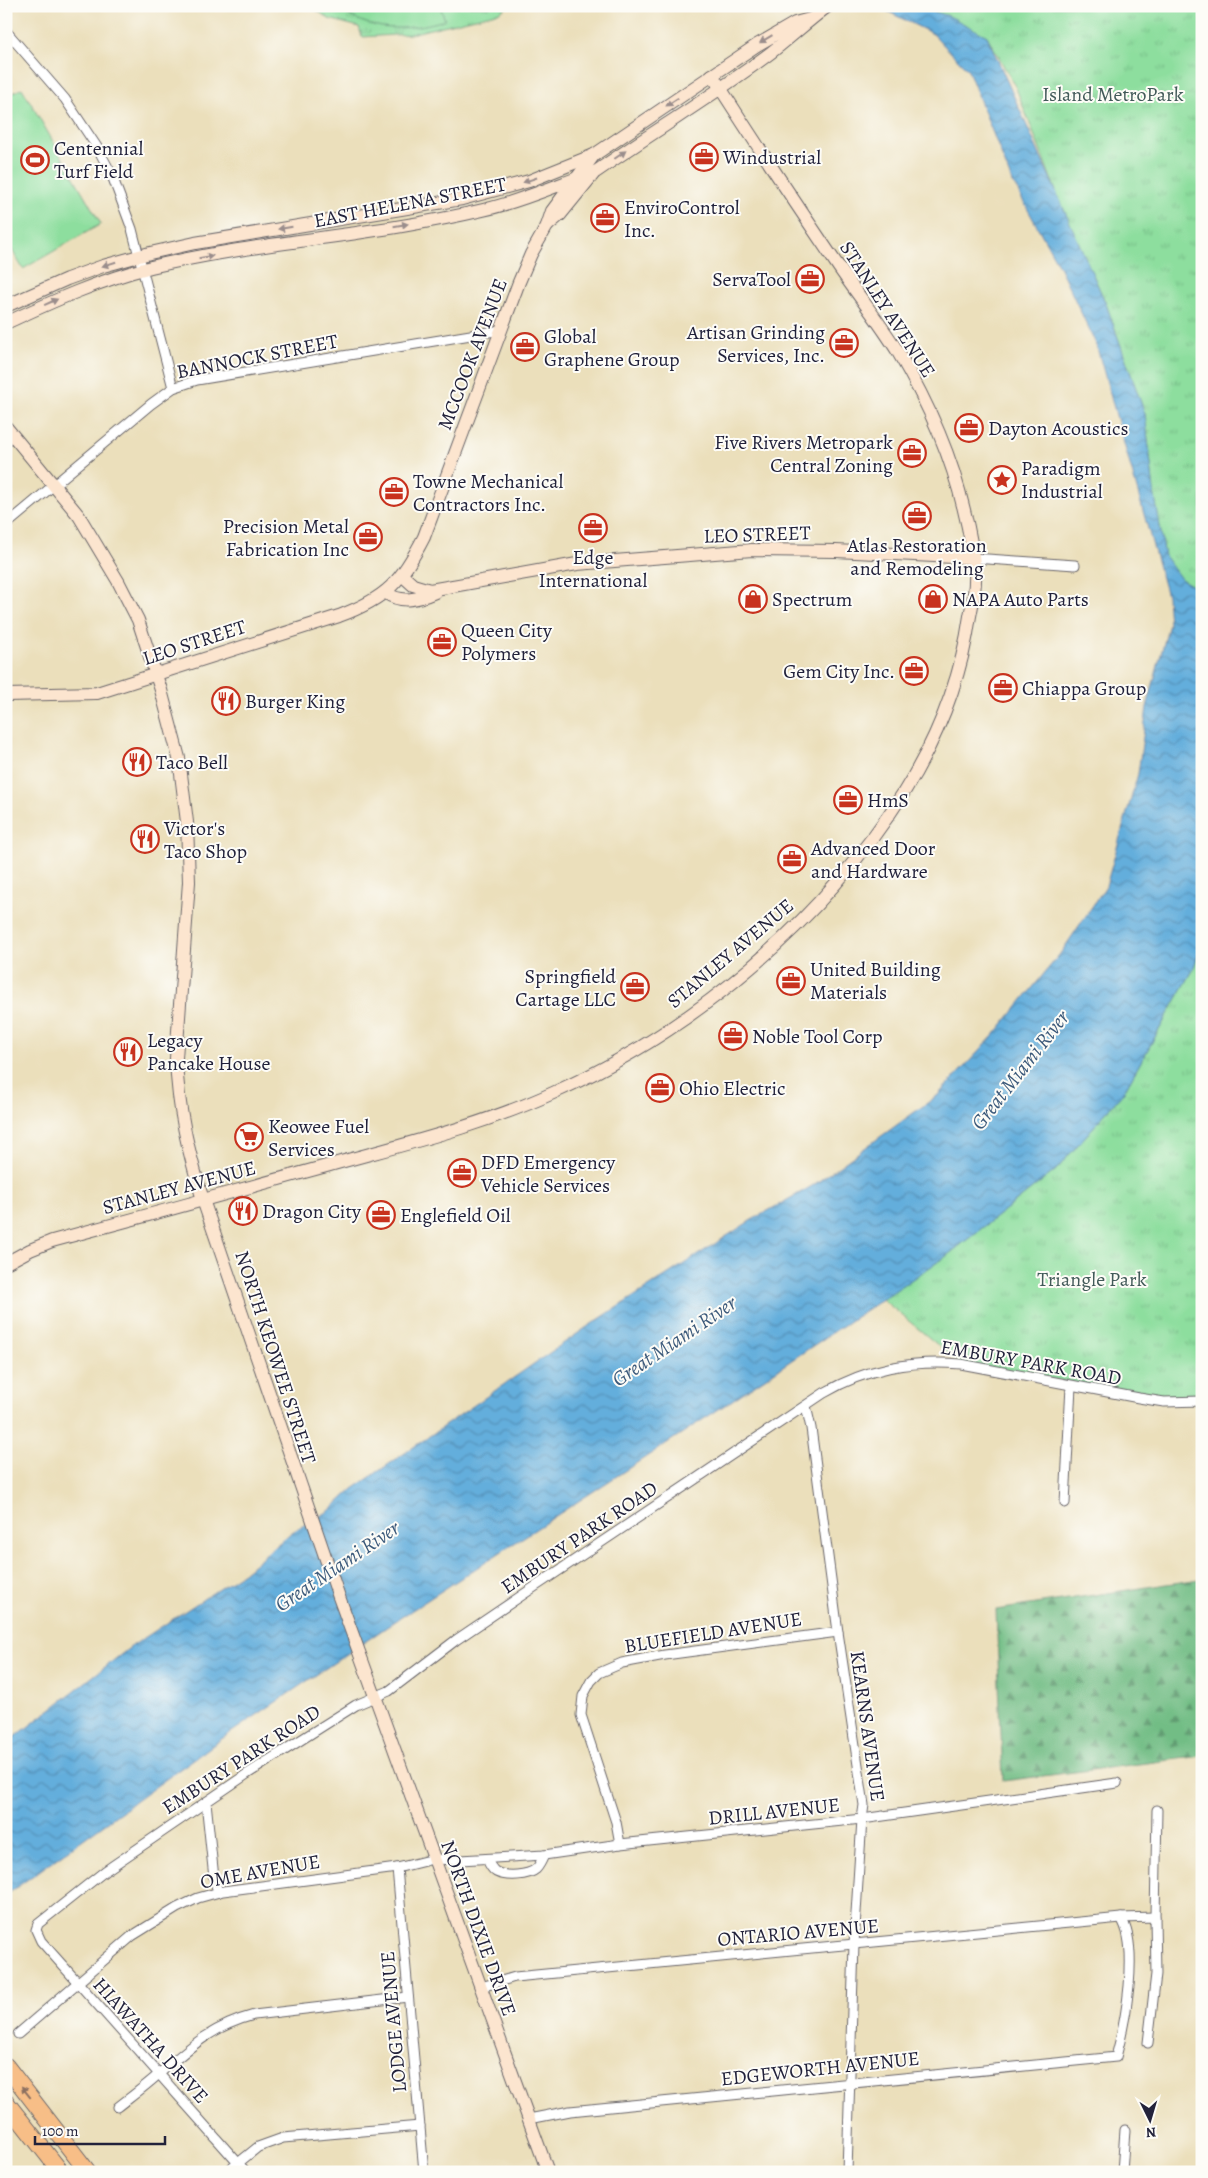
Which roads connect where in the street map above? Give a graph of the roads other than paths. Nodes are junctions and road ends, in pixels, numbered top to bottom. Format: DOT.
graph roads {
  1 [pos="828,6"];
  2 [pos="812,14"];
  3 [pos="6,31"];
  4 [pos="712,75"];
  5 [pos="720,88"];
  6 [pos="594,155"];
  7 [pos="596,171"];
  8 [pos="576,177"];
  9 [pos="365,215"];
  10 [pos="547,226"];
  11 [pos="367,230"];
  12 [pos="246,235"];
  13 [pos="248,250"];
  14 [pos="139,256"];
  15 [pos="142,270"];
  16 [pos="6,306"];
  17 [pos="6,323"];
  18 [pos="501,330"];
  19 [pos="173,388"];
  20 [pos="6,427"];
  21 [pos="54,485"];
  22 [pos="6,525"];
  23 [pos="973,558"];
  24 [pos="1075,565"];
  25 [pos="402,575"];
  26 [pos="442,589"];
  27 [pos="386,593"];
  28 [pos="155,673"];
  29 [pos="6,695"];
  30 [pos="203,1200"];
  31 [pos="6,1263"];
  32 [pos="1071,1386"];
  33 [pos="1202,1401"];
  34 [pos="806,1406"];
  35 [pos="1065,1503"];
  36 [pos="838,1632"];
  37 [pos="374,1698"];
  38 [pos="1117,1783"];
  39 [pos="206,1802"];
  40 [pos="1157,1810"];
  41 [pos="862,1819"];
  42 [pos="620,1844"];
  43 [pos="544,1855"];
  44 [pos="433,1859"];
  45 [pos="487,1859"];
  46 [pos="397,1868"];
  47 [pos="218,1892"];
  48 [pos="1155,1917"];
  49 [pos="1121,1918"];
  50 [pos="36,1929"];
  51 [pos="854,1944"];
  52 [pos="78,1984"];
  53 [pos="481,1987"];
  54 [pos="408,1998"];
  55 [pos="18,2034"];
  56 [pos="1148,2043"];
  57 [pos="6,2066"];
  58 [pos="159,2074"];
  59 [pos="849,2083"];
  60 [pos="6,2102"];
  61 [pos="118,2107"];
  62 [pos="529,2119"];
  63 [pos="420,2126"];
  64 [pos="1125,2130"];
  65 [pos="237,2162"];
  66 [pos="61,2172"];
  67 [pos="88,2172"];
  68 [pos="226,2172"];
  69 [pos="246,2172"];
  70 [pos="424,2172"];
  71 [pos="548,2172"];
  72 [pos="846,2172"];
  73 [pos="1122,2172"];
  1 -- 2 [label="street, EAST HELENA STREET"];
  2 -- 4 [label="street, EAST HELENA STREET, one-way"];
  2 -- 5 [label="street, EAST HELENA STREET"];
  3 -- 14 [label="street"];
  4 -- 5 [label="street, STANLEY AVENUE"];
  4 -- 6 [label="street, EAST HELENA STREET, one-way"];
  7 -- 5 [label="street, EAST HELENA STREET, one-way"];
  5 -- 23 [label="street, STANLEY AVENUE"];
  6 -- 8 [label="street, MCCOOK AVENUE"];
  6 -- 9 [label="street, EAST HELENA STREET, one-way"];
  7 -- 8 [label="street, EAST HELENA STREET"];
  7 -- 10 [label="street"];
  8 -- 10 [label="street, MCCOOK AVENUE"];
  11 -- 8 [label="street, EAST HELENA STREET, one-way"];
  9 -- 11 [label="street"];
  9 -- 12 [label="street, EAST HELENA STREET, one-way"];
  10 -- 18 [label="street, MCCOOK AVENUE"];
  11 -- 13 [label="street, EAST HELENA STREET"];
  12 -- 13 [label="street"];
  12 -- 14 [label="street, EAST HELENA STREET"];
  15 -- 13 [label="street, EAST HELENA STREET, one-way"];
  14 -- 15 [label="street"];
  14 -- 16 [label="street, EAST HELENA STREET, one-way"];
  17 -- 15 [label="street, EAST HELENA STREET, one-way"];
  15 -- 19 [label="street"];
  18 -- 19 [label="street, BANNOCK STREET"];
  18 -- 25 [label="street, MCCOOK AVENUE"];
  19 -- 21 [label="street, BANNOCK STREET"];
  20 -- 21 [label="street, NORTH KEOWEE STREET"];
  21 -- 22 [label="street, BANNOCK STREET"];
  21 -- 28 [label="street, NORTH KEOWEE STREET"];
  23 -- 24 [label="street, LEO STREET"];
  23 -- 26 [label="street, LEO STREET"];
  23 -- 30 [label="street, STANLEY AVENUE"];
  25 -- 26 [label="street, LEO STREET"];
  25 -- 27 [label="street, LEO STREET"];
  26 -- 27 [label="street, LEO STREET"];
  27 -- 28 [label="street, LEO STREET"];
  28 -- 29 [label="street, LEO STREET"];
  28 -- 30 [label="street, NORTH KEOWEE STREET"];
  30 -- 31 [label="street, STANLEY AVENUE"];
  30 -- 37 [label="street, NORTH KEOWEE STREET"];
  32 -- 33 [label="street, EMBURY PARK ROAD"];
  32 -- 34 [label="street, EMBURY PARK ROAD"];
  32 -- 35 [label="street"];
  34 -- 36 [label="street, KEARNS AVENUE"];
  34 -- 37 [label="street, EMBURY PARK ROAD"];
  36 -- 41 [label="street, KEARNS AVENUE"];
  36 -- 42 [label="street, BLUEFIELD AVENUE"];
  37 -- 39 [label="street, EMBURY PARK ROAD"];
  37 -- 44 [label="street, NORTH DIXIE DRIVE"];
  38 -- 41 [label="street, DRILL AVENUE"];
  39 -- 47 [label="street"];
  39 -- 50 [label="street, EMBURY PARK ROAD"];
  40 -- 48 [label="street"];
  41 -- 42 [label="street, DRILL AVENUE"];
  41 -- 51 [label="street, KEARNS AVENUE"];
  42 -- 43 [label="street, DRILL AVENUE"];
  43 -- 45 [label="street, DRILL AVENUE"];
  43 -- 45 [label="street"];
  44 -- 45 [label="street, DRILL AVENUE"];
  44 -- 46 [label="street, OME AVENUE"];
  44 -- 53 [label="street, NORTH DIXIE DRIVE"];
  46 -- 47 [label="street, OME AVENUE"];
  46 -- 54 [label="street, LODGE AVENUE"];
  47 -- 52 [label="street, OME AVENUE"];
  48 -- 49 [label="street, ONTARIO AVENUE"];
  48 -- 56 [label="street"];
  49 -- 51 [label="street, ONTARIO AVENUE"];
  49 -- 59 [label="street, EDGEWORTH AVENUE"];
  50 -- 52 [label="street, HIAWATHA DRIVE"];
  51 -- 53 [label="street, ONTARIO AVENUE"];
  51 -- 59 [label="street, KEARNS AVENUE"];
  52 -- 55 [label="street, OME AVENUE"];
  52 -- 58 [label="street, HIAWATHA DRIVE"];
  53 -- 62 [label="street, NORTH DIXIE DRIVE"];
  54 -- 58 [label="street"];
  54 -- 63 [label="street, LODGE AVENUE"];
  67 -- 57 [label="highway, one-way"];
  58 -- 61 [label="street"];
  58 -- 65 [label="street, HIAWATHA DRIVE"];
  59 -- 62 [label="street, EDGEWORTH AVENUE"];
  59 -- 72 [label="street, KEARNS AVENUE"];
  60 -- 66 [label="highway"];
  62 -- 71 [label="street, NORTH DIXIE DRIVE"];
  63 -- 65 [label="street"];
  63 -- 70 [label="street, LODGE AVENUE"];
  64 -- 73 [label="street"];
  65 -- 68 [label="street"];
  65 -- 69 [label="street, HIAWATHA DRIVE"];
}
